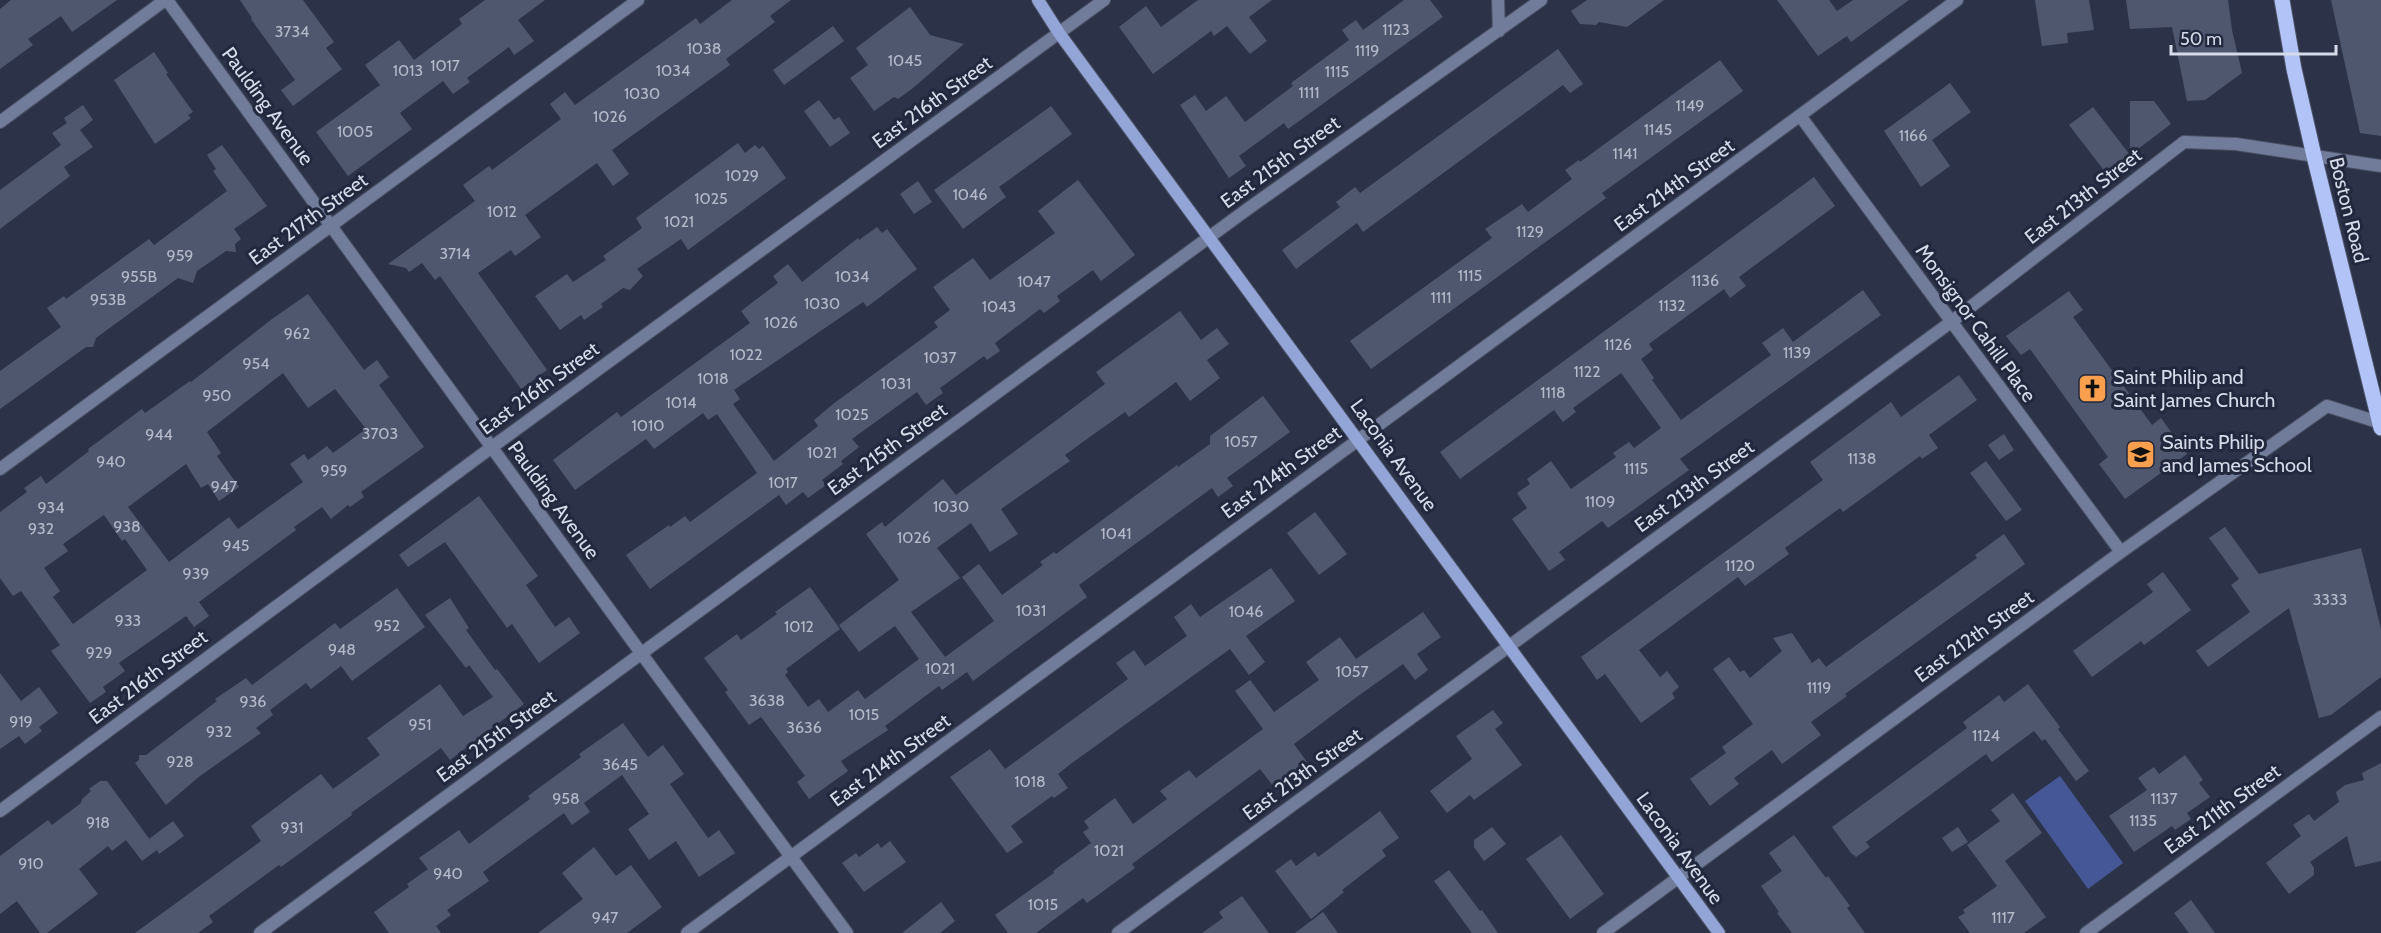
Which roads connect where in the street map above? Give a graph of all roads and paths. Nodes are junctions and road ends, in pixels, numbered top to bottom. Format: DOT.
graph roads {
  1 [pos="166,0"];
  2 [pos="638,0"];
  3 [pos="1038,0"];
  4 [pos="1104,0"];
  5 [pos="1498,0"];
  6 [pos="1541,0"];
  7 [pos="1957,0"];
  8 [pos="2283,0"];
  9 [pos="1499,31"];
  10 [pos="1059,33"];
  11 [pos="1801,117"];
  12 [pos="0,122"];
  13 [pos="2314,156"];
  14 [pos="2381,166"];
  15 [pos="330,226"];
  16 [pos="1209,238"];
  17 [pos="1951,322"];
  18 [pos="2380,424"];
  19 [pos="1359,440"];
  20 [pos="492,447"];
  21 [pos="0,469"];
  22 [pos="2121,552"];
  23 [pos="1509,646"];
  24 [pos="641,653"];
  25 [pos="2381,717"];
  26 [pos="0,811"];
  27 [pos="790,857"];
  28 [pos="1678,877"];
  29 [pos="260,933"];
  30 [pos="687,933"];
  31 [pos="847,933"];
  32 [pos="1118,933"];
  33 [pos="1603,933"];
  34 [pos="1719,933"];
  35 [pos="2086,933"];
  1 -- 12 [label="street"];
  1 -- 15 [label="street, Paulding Avenue"];
  2 -- 15 [label="street, East 217th Street"];
  3 -- 10 [label="street, Laconia Avenue"];
  4 -- 10 [label="street, East 216th Street"];
  5 -- 9 [label="street"];
  6 -- 9 [label="street, East 215th Street"];
  7 -- 11 [label="street, East 214th Street"];
  8 -- 13 [label="main road, Boston Road"];
  9 -- 16 [label="street, East 215th Street"];
  10 -- 16 [label="street, Laconia Avenue"];
  10 -- 20 [label="street, East 216th Street"];
  11 -- 17 [label="street, Monsignor Cahill Place"];
  11 -- 19 [label="street, East 214th Street"];
  13 -- 14 [label="street, East 213th Street"];
  13 -- 17 [label="street, East 213th Street"];
  13 -- 18 [label="main road, Boston Road"];
  15 -- 20 [label="street, Paulding Avenue"];
  15 -- 21 [label="street, East 217th Street"];
  16 -- 19 [label="street, Laconia Avenue"];
  16 -- 24 [label="street, East 215th Street"];
  17 -- 22 [label="street, Monsignor Cahill Place"];
  17 -- 23 [label="street, East 213th Street"];
  18 -- 22 [label="street, East 212th Street"];
  19 -- 23 [label="street, Laconia Avenue"];
  19 -- 27 [label="street, East 214th Street"];
  20 -- 24 [label="street, Paulding Avenue"];
  20 -- 26 [label="street, East 216th Street"];
  22 -- 28 [label="street, East 212th Street"];
  23 -- 28 [label="street, Laconia Avenue"];
  23 -- 32 [label="street, East 213th Street"];
  24 -- 27 [label="street, Paulding Avenue"];
  24 -- 29 [label="street, East 215th Street"];
  25 -- 35 [label="street, East 211th Street"];
  27 -- 30 [label="street, East 214th Street"];
  27 -- 31 [label="street, Paulding Avenue"];
  28 -- 33 [label="street, East 212th Street"];
  28 -- 34 [label="street, Laconia Avenue"];
}
